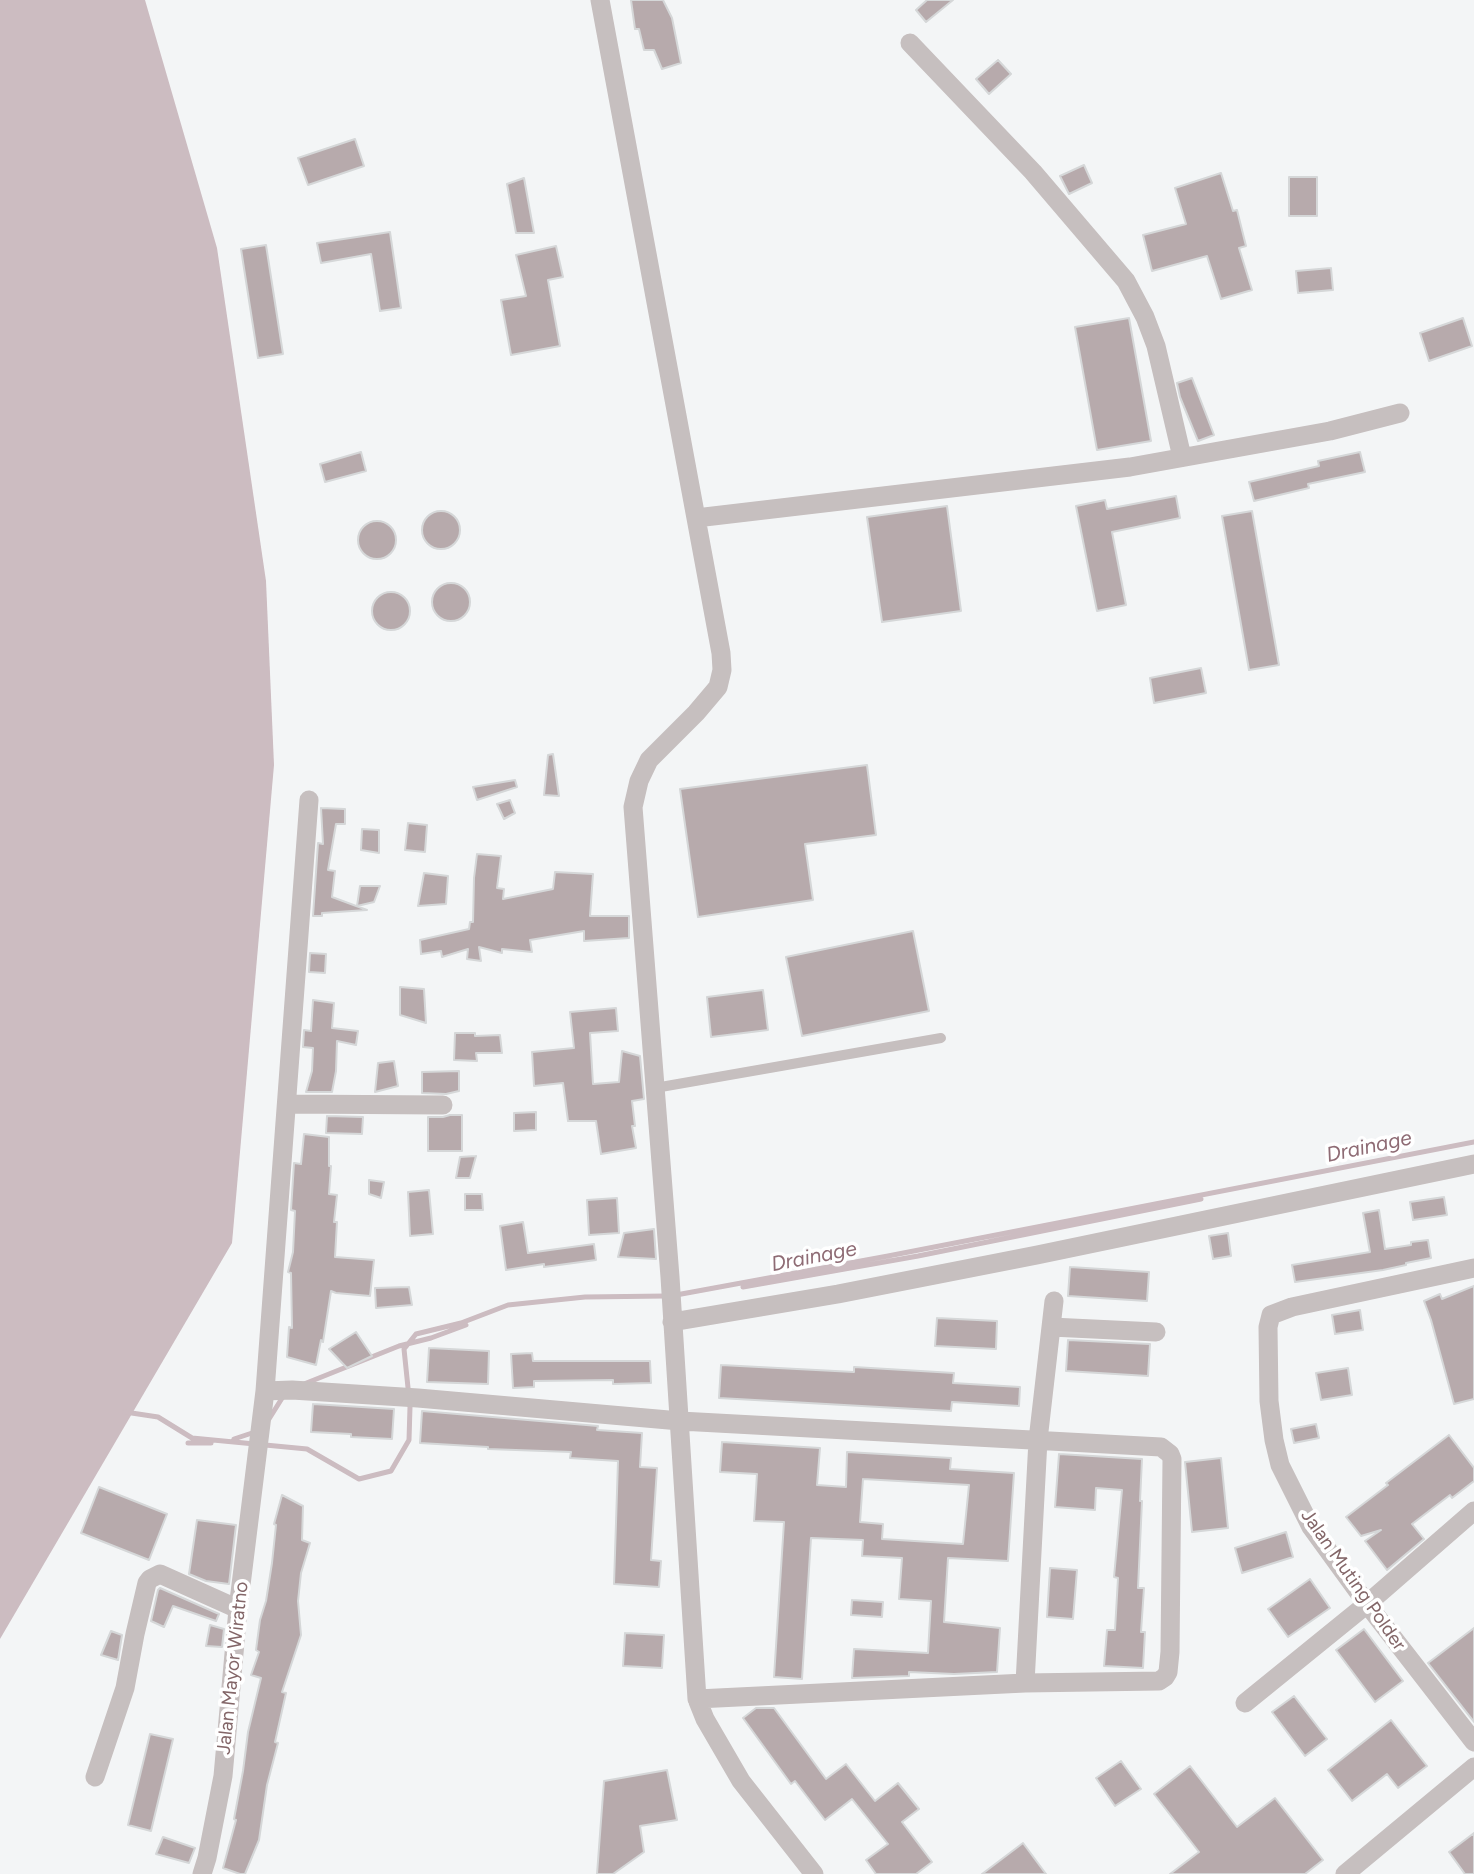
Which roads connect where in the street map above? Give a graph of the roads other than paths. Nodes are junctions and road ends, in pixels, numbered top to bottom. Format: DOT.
graph roads {
  1 [pos="600,0"];
  2 [pos="909,43"];
  3 [pos="1400,413"];
  4 [pos="1182,457"];
  5 [pos="696,518"];
  6 [pos="309,800"];
  7 [pos="941,1038"];
  8 [pos="655,1088"];
  9 [pos="287,1104"];
  10 [pos="443,1105"];
  11 [pos="1474,1164"];
  12 [pos="1474,1268"];
  13 [pos="1054,1301"];
  14 [pos="671,1314"];
  15 [pos="1051,1327"];
  16 [pos="1156,1332"];
  17 [pos="265,1391"];
  18 [pos="680,1421"];
  19 [pos="1038,1440"];
  20 [pos="1474,1511"];
  21 [pos="1367,1604"];
  22 [pos="238,1609"];
  23 [pos="1025,1684"];
  24 [pos="697,1699"];
  25 [pos="1245,1703"];
  26 [pos="1474,1742"];
  27 [pos="1474,1767"];
  28 [pos="95,1777"];
  29 [pos="202,1874"];
  30 [pos="814,1874"];
  31 [pos="1345,1874"];
  1 -- 5 [label="street"];
  2 -- 4 [label="street"];
  3 -- 4 [label="street"];
  4 -- 5 [label="street"];
  5 -- 8 [label="street"];
  6 -- 9 [label="street, Jalan Mayor Wiratno"];
  7 -- 8 [label="lane"];
  8 -- 14 [label="street"];
  9 -- 10 [label="street"];
  9 -- 17 [label="street, Jalan Mayor Wiratno"];
  11 -- 14 [label="street"];
  12 -- 21 [label="street, Jalan Muting Polder"];
  13 -- 15 [label="street"];
  14 -- 18 [label="street"];
  15 -- 16 [label="street"];
  15 -- 19 [label="street"];
  17 -- 18 [label="street"];
  17 -- 22 [label="street, Jalan Mayor Wiratno"];
  18 -- 19 [label="street"];
  18 -- 24 [label="street"];
  19 -- 23 [label="street"];
  19 -- 23 [label="street"];
  20 -- 21 [label="street"];
  21 -- 25 [label="street"];
  21 -- 26 [label="street, Jalan Muting Polder"];
  22 -- 28 [label="street"];
  22 -- 29 [label="street, Jalan Mayor Wiratno"];
  23 -- 24 [label="street"];
  24 -- 30 [label="street"];
  27 -- 31 [label="street"];
}
